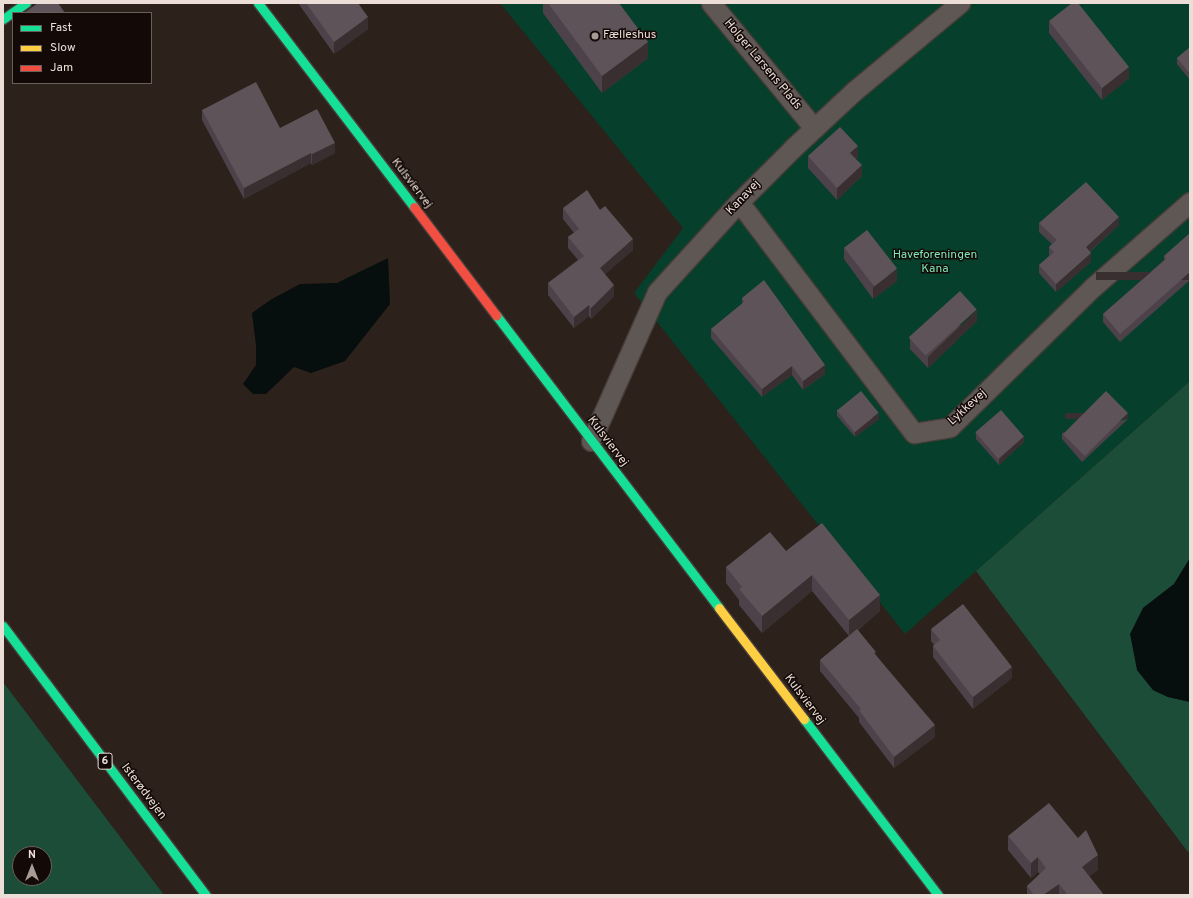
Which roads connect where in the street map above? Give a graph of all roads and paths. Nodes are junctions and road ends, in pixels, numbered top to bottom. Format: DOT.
graph roads {
  1 [pos="26,3"];
  2 [pos="258,3"];
  3 [pos="710,3"];
  4 [pos="960,3"];
  5 [pos="13,12"];
  6 [pos="12,13"];
  7 [pos="3,19"];
  8 [pos="814,128"];
  9 [pos="739,202"];
  10 [pos="1190,202"];
  11 [pos="591,441"];
  12 [pos="3,626"];
  13 [pos="206,895"];
  14 [pos="938,895"];
  1 -- 5 [label="main road"];
  2 -- 11 [label="main road, Kulsviervej"];
  3 -- 8 [label="lane, Holger Larsens Plads"];
  4 -- 8 [label="lane, Kanavej"];
  6 -- 7 [label="main road"];
  8 -- 9 [label="lane, Kanavej"];
  9 -- 10 [label="lane, Lykkevej"];
  9 -- 11 [label="lane, Kanavej"];
  11 -- 14 [label="main road, Kulsviervej"];
  12 -- 13 [label="main road, Isterødvejen / 6"];
}
